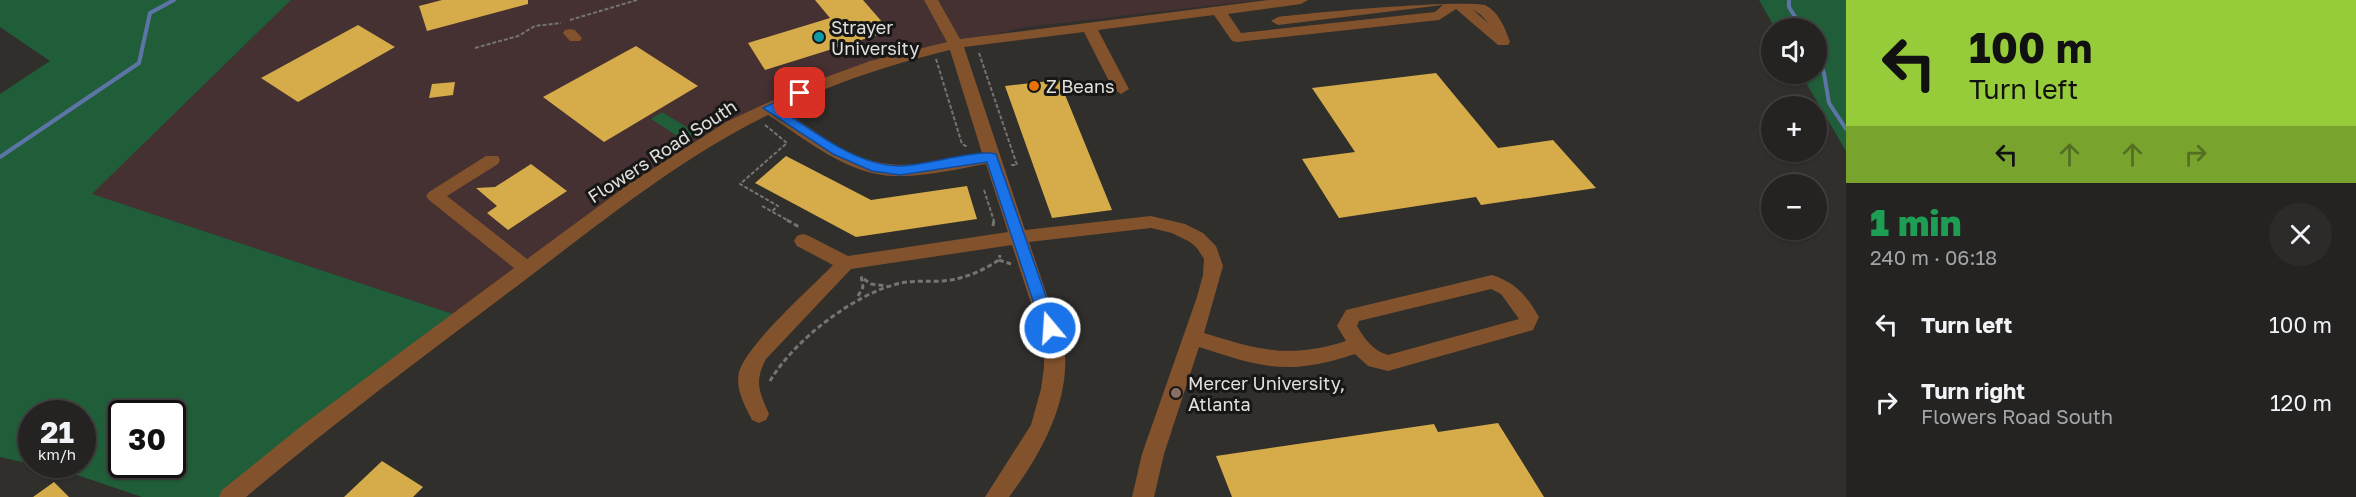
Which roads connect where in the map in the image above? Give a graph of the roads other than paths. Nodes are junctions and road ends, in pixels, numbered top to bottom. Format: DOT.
graph roads {
  1 [pos="931,0"];
  2 [pos="1301,0"];
  3 [pos="1453,0"];
  4 [pos="1218,10"];
  5 [pos="1089,27"];
  6 [pos="956,44"];
  7 [pos="1121,89"];
  8 [pos="767,116"];
  9 [pos="992,158"];
  10 [pos="492,160"];
  11 [pos="806,236"];
  12 [pos="1019,237"];
  13 [pos="852,266"];
  14 [pos="526,268"];
  15 [pos="1193,337"];
  16 [pos="1358,345"];
  17 [pos="759,414"];
  18 [pos="230,497"];
  19 [pos="996,497"];
  20 [pos="1143,497"];
  1 -- 6 [label="street"];
  2 -- 4 [label="street, Flowers Road South"];
  3 -- 4 [label="street"];
  4 -- 5 [label="street, Flowers Road South"];
  5 -- 6 [label="street, Flowers Road South"];
  5 -- 7 [label="street"];
  6 -- 8 [label="street, Flowers Road South"];
  6 -- 9 [label="street"];
  8 -- 9 [label="street"];
  8 -- 14 [label="street, Flowers Road South"];
  9 -- 12 [label="street"];
  10 -- 14 [label="street"];
  11 -- 13 [label="street"];
  12 -- 13 [label="street"];
  12 -- 15 [label="street"];
  12 -- 19 [label="street"];
  13 -- 17 [label="street"];
  14 -- 18 [label="street, Flowers Road South"];
  15 -- 16 [label="street"];
  15 -- 20 [label="street"];
  16 -- 16 [label="street"];
}
